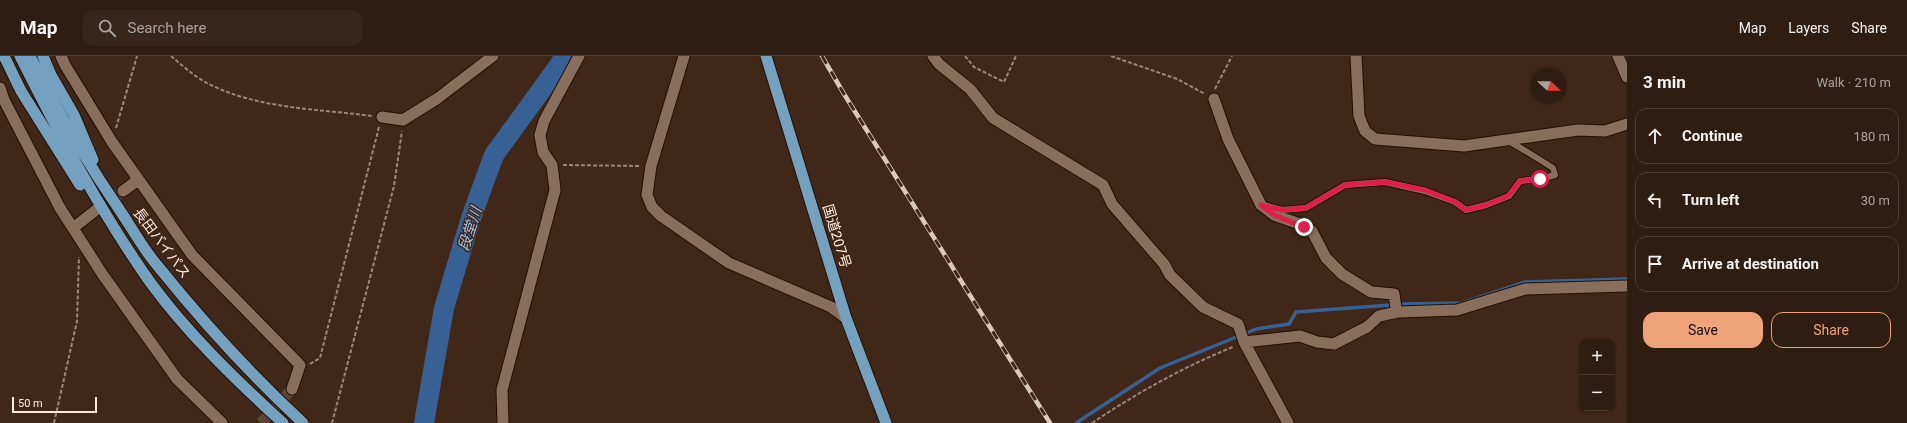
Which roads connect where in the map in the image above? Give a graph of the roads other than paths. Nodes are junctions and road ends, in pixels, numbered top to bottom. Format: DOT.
graph roads {
  1 [pos="4,56"];
  2 [pos="20,56"];
  3 [pos="30,56"];
  4 [pos="43,56"];
  5 [pos="61,56"];
  6 [pos="493,56"];
  7 [pos="579,56"];
  8 [pos="684,56"];
  9 [pos="766,56"];
  10 [pos="933,56"];
  11 [pos="1356,56"];
  12 [pos="1618,56"];
  13 [pos="1627,77"];
  14 [pos="0,88"];
  15 [pos="1214,99"];
  16 [pos="382,117"];
  17 [pos="1627,124"];
  18 [pos="1506,140"];
  19 [pos="138,180"];
  20 [pos="123,191"];
  21 [pos="112,199"];
  22 [pos="1261,205"];
  23 [pos="99,209"];
  24 [pos="73,228"];
  25 [pos="1627,286"];
  26 [pos="1397,310"];
  27 [pos="846,318"];
  28 [pos="1244,342"];
  29 [pos="292,389"];
  30 [pos="222,423"];
  31 [pos="283,423"];
  32 [pos="303,423"];
  33 [pos="503,423"];
  34 [pos="886,423"];
  35 [pos="1288,423"];
  1 -- 23 [label="highway"];
  2 -- 23 [label="highway, 長田バイパス"];
  3 -- 21 [label="highway, 長田バイパス"];
  4 -- 21 [label="highway"];
  5 -- 19 [label="street"];
  6 -- 16 [label="street"];
  7 -- 33 [label="street"];
  8 -- 27 [label="street"];
  9 -- 27 [label="highway, 国道207号"];
  10 -- 28 [label="street"];
  11 -- 18 [label="street"];
  12 -- 13 [label="street"];
  14 -- 24 [label="street"];
  15 -- 22 [label="street"];
  17 -- 18 [label="street"];
  18 -- 22 [label="lane"];
  19 -- 20 [label="street"];
  19 -- 29 [label="street"];
  21 -- 32 [label="highway, 長田バイパス"];
  22 -- 26 [label="street"];
  23 -- 24 [label="street"];
  23 -- 31 [label="highway, 長田バイパス"];
  24 -- 30 [label="street"];
  25 -- 26 [label="street"];
  26 -- 28 [label="street"];
  27 -- 34 [label="highway, 国道207号"];
  28 -- 35 [label="street"];
}
